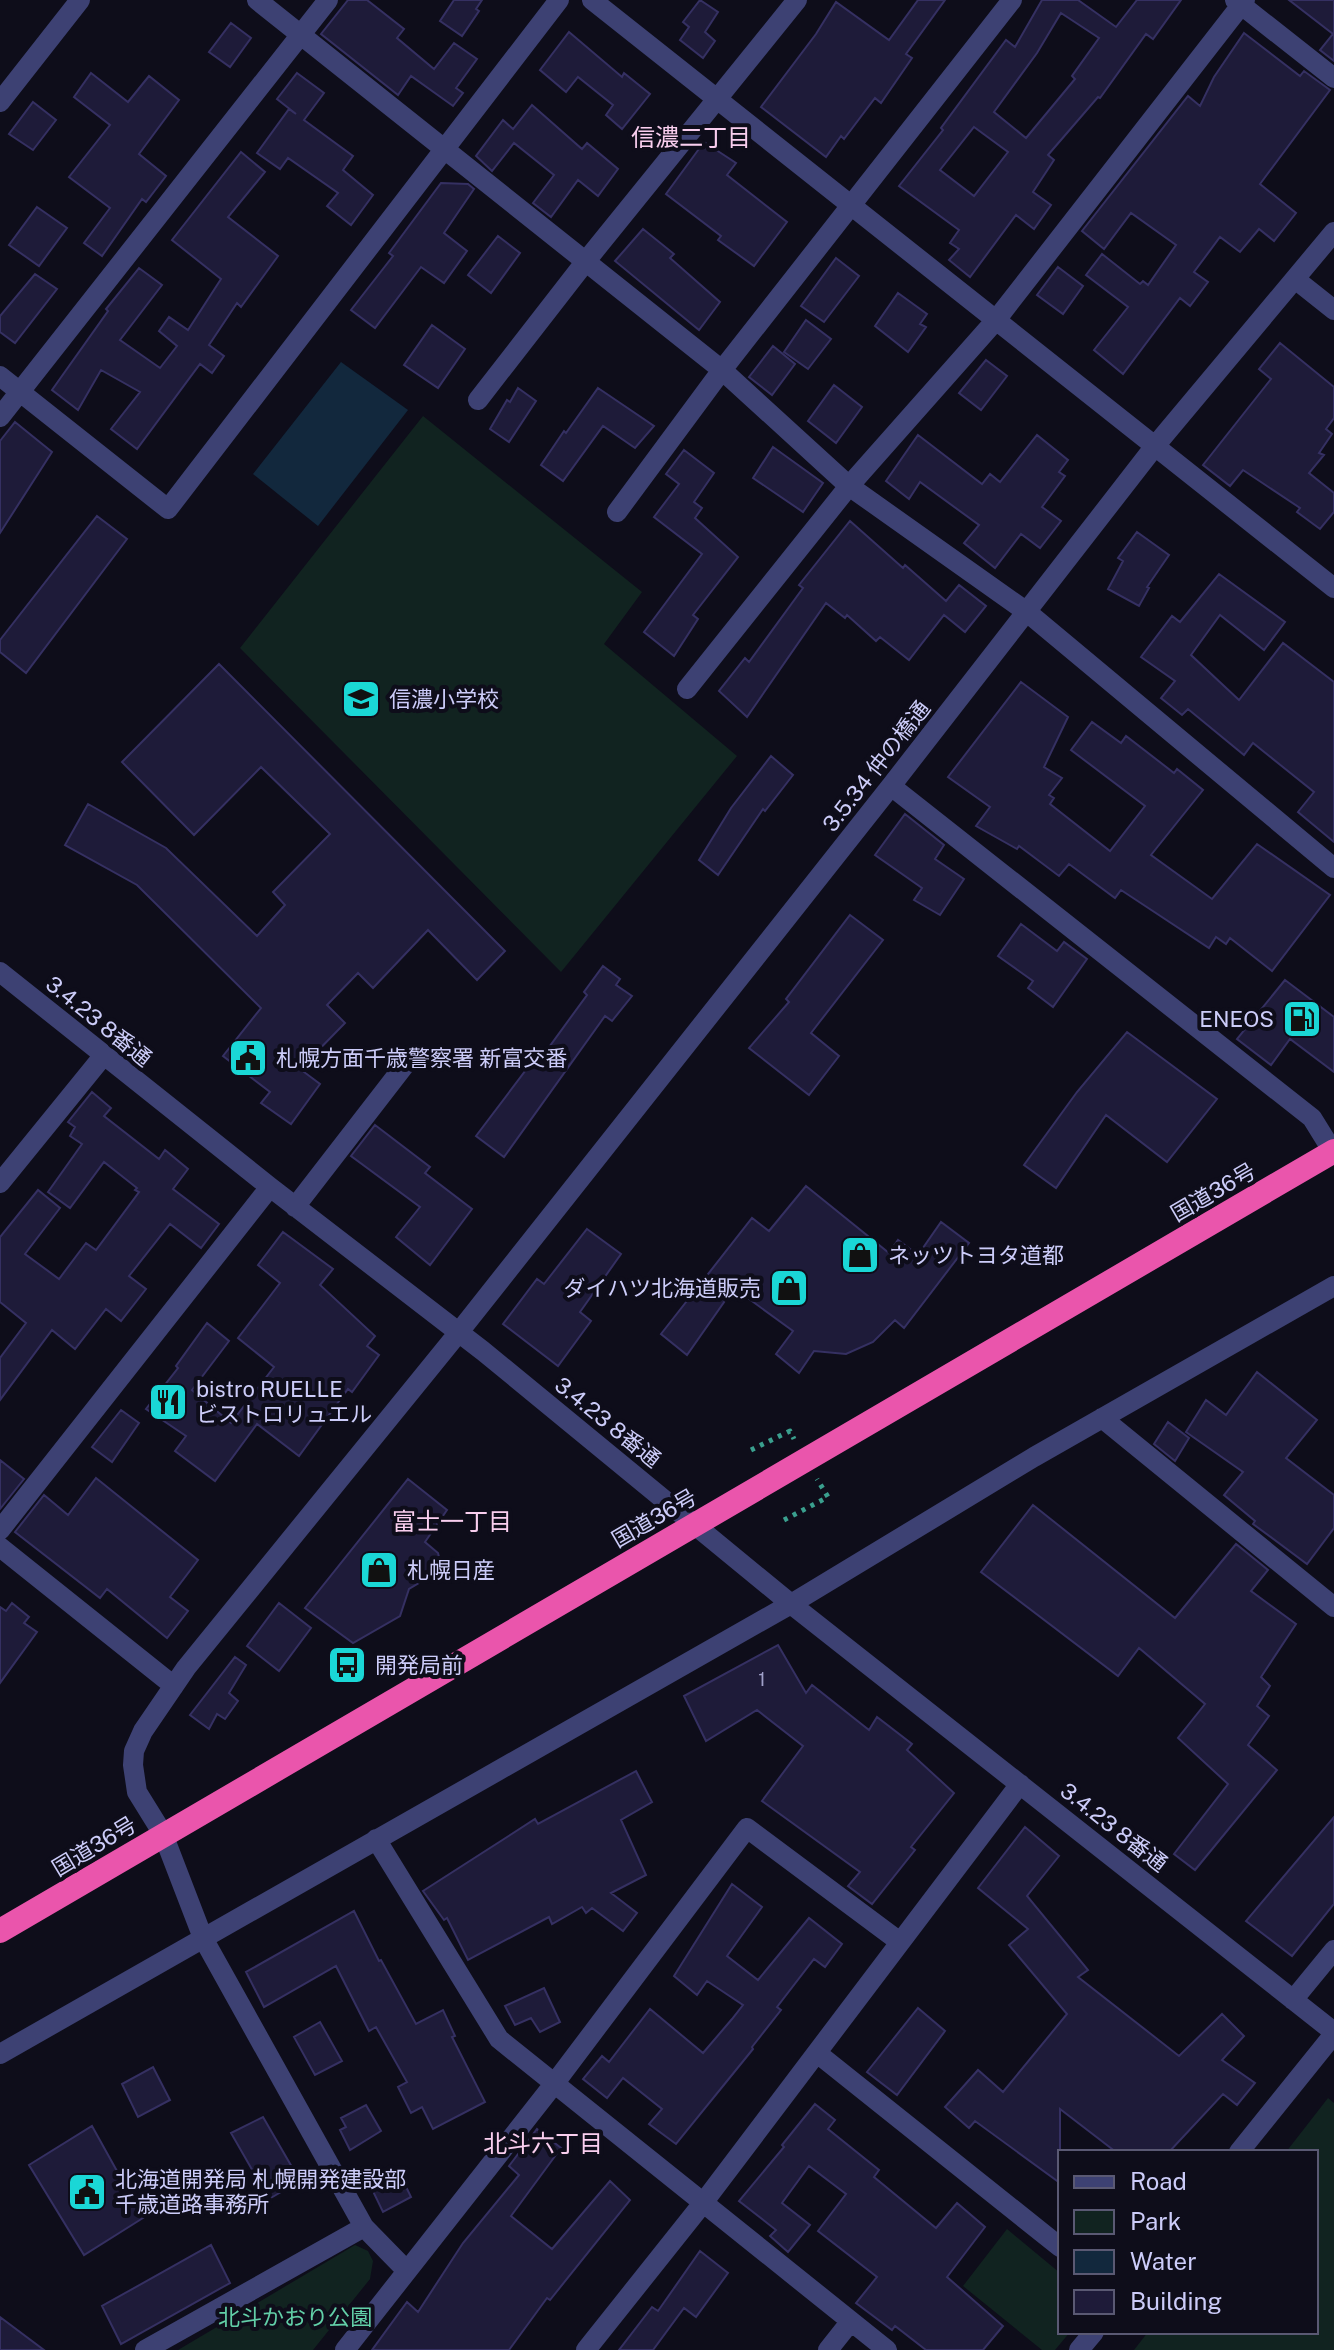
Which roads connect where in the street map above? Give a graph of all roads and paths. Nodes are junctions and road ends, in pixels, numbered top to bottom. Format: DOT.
graph roads {
  1 [pos="80,0"];
  2 [pos="257,0"];
  3 [pos="328,0"];
  4 [pos="559,0"];
  5 [pos="592,0"];
  6 [pos="797,0"];
  7 [pos="1012,0"];
  8 [pos="1241,2"];
  9 [pos="300,34"];
  10 [pos="1334,78"];
  11 [pos="718,100"];
  12 [pos="0,102"];
  13 [pos="444,149"];
  14 [pos="851,205"];
  15 [pos="1334,232"];
  16 [pos="586,261"];
  17 [pos="1295,279"];
  18 [pos="1334,310"];
  19 [pos="996,320"];
  20 [pos="722,370"];
  21 [pos="0,376"];
  22 [pos="20,392"];
  23 [pos="478,400"];
  24 [pos="0,417"];
  25 [pos="1155,446"];
  26 [pos="849,486"];
  27 [pos="617,512"];
  28 [pos="1334,588"];
  29 [pos="1027,612"];
  30 [pos="687,689"];
  31 [pos="891,786"];
  32 [pos="1334,868"];
  33 [pos="0,972"];
  34 [pos="104,1055"];
  35 [pos="411,1057"];
  36 [pos="1334,1152"];
  37 [pos="0,1183"];
  38 [pos="270,1187"];
  39 [pos="295,1207"];
  40 [pos="1334,1286"];
  41 [pos="459,1332"];
  42 [pos="1102,1418"];
  43 [pos="696,1524"];
  44 [pos="0,1530"];
  45 [pos="0,1547"];
  46 [pos="791,1604"];
  47 [pos="1334,1607"];
  48 [pos="174,1686"];
  49 [pos="1020,1784"];
  50 [pos="163,1834"];
  51 [pos="376,1839"];
  52 [pos="0,1931"];
  53 [pos="203,1938"];
  54 [pos="900,1942"];
  55 [pos="1334,1950"];
  56 [pos="1293,2000"];
  57 [pos="1334,2033"];
  58 [pos="817,2053"];
  59 [pos="0,2054"];
  60 [pos="554,2084"];
  61 [pos="1241,2150"];
  62 [pos="703,2203"];
  63 [pos="364,2227"];
  64 [pos="1058,2245"];
  65 [pos="407,2271"];
  66 [pos="851,2321"];
  67 [pos="1092,2334"];
  68 [pos="145,2350"];
  69 [pos="345,2350"];
  70 [pos="586,2350"];
  71 [pos="828,2350"];
  72 [pos="887,2350"];
  73 [pos="1079,2350"];
  1 -- 12 [label="street"];
  2 -- 9 [label="street"];
  3 -- 9 [label="street"];
  4 -- 13 [label="street"];
  5 -- 11 [label="street"];
  6 -- 11 [label="street"];
  7 -- 14 [label="street"];
  8 -- 10 [label="street"];
  8 -- 19 [label="street"];
  9 -- 13 [label="street"];
  9 -- 22 [label="street"];
  11 -- 14 [label="street"];
  11 -- 16 [label="street"];
  13 -- 16 [label="street"];
  13 -- 22 [label="street"];
  14 -- 19 [label="street"];
  14 -- 20 [label="street"];
  15 -- 17 [label="street, 3.5.34 仲の橋通"];
  16 -- 20 [label="street"];
  16 -- 23 [label="street"];
  17 -- 18 [label="street"];
  17 -- 25 [label="street, 3.5.34 仲の橋通"];
  19 -- 25 [label="street"];
  19 -- 26 [label="street"];
  20 -- 26 [label="street"];
  20 -- 27 [label="street"];
  21 -- 22 [label="street"];
  22 -- 24 [label="street"];
  25 -- 28 [label="street"];
  25 -- 29 [label="street, 3.5.34 仲の橋通"];
  26 -- 29 [label="street"];
  26 -- 30 [label="street"];
  29 -- 31 [label="street, 3.5.34 仲の橋通"];
  29 -- 32 [label="street"];
  31 -- 36 [label="street"];
  31 -- 41 [label="street, 3.5.34 仲の橋通"];
  33 -- 34 [label="street, 3.4.23 8番通"];
  34 -- 37 [label="street"];
  34 -- 38 [label="street, 3.4.23 8番通"];
  35 -- 39 [label="street"];
  36 -- 43 [label="highway, 国道36号"];
  38 -- 39 [label="street, 3.4.23 8番通"];
  38 -- 44 [label="street"];
  39 -- 41 [label="street, 3.4.23 8番通"];
  40 -- 42 [label="street"];
  41 -- 43 [label="street, 3.4.23 8番通"];
  41 -- 48 [label="street, 3.5.34 仲の橋通"];
  42 -- 46 [label="street"];
  42 -- 47 [label="street"];
  43 -- 46 [label="street, 3.4.23 8番通"];
  43 -- 50 [label="highway, 国道36号"];
  45 -- 48 [label="street"];
  46 -- 49 [label="street, 3.4.23 8番通"];
  46 -- 51 [label="street"];
  48 -- 50 [label="street, 3.5.34 仲の橋通"];
  49 -- 54 [label="street"];
  49 -- 56 [label="street, 3.4.23 8番通"];
  50 -- 52 [label="highway, 国道36号"];
  50 -- 53 [label="street, 3.5.34 仲の橋通"];
  51 -- 53 [label="street"];
  51 -- 60 [label="street"];
  53 -- 59 [label="street"];
  53 -- 63 [label="street, 3.5.34 仲の橋通"];
  54 -- 58 [label="street"];
  54 -- 60 [label="street"];
  55 -- 56 [label="street"];
  56 -- 57 [label="street, 3.4.23 8番通"];
  57 -- 61 [label="street"];
  58 -- 62 [label="street"];
  58 -- 64 [label="street"];
  60 -- 62 [label="street"];
  60 -- 65 [label="street"];
  62 -- 66 [label="street"];
  62 -- 70 [label="street"];
  63 -- 65 [label="street, 3.5.34 仲の橋通"];
  63 -- 68 [label="street"];
  65 -- 69 [label="street"];
  66 -- 71 [label="street"];
  66 -- 72 [label="street"];
  67 -- 73 [label="street"];
}
